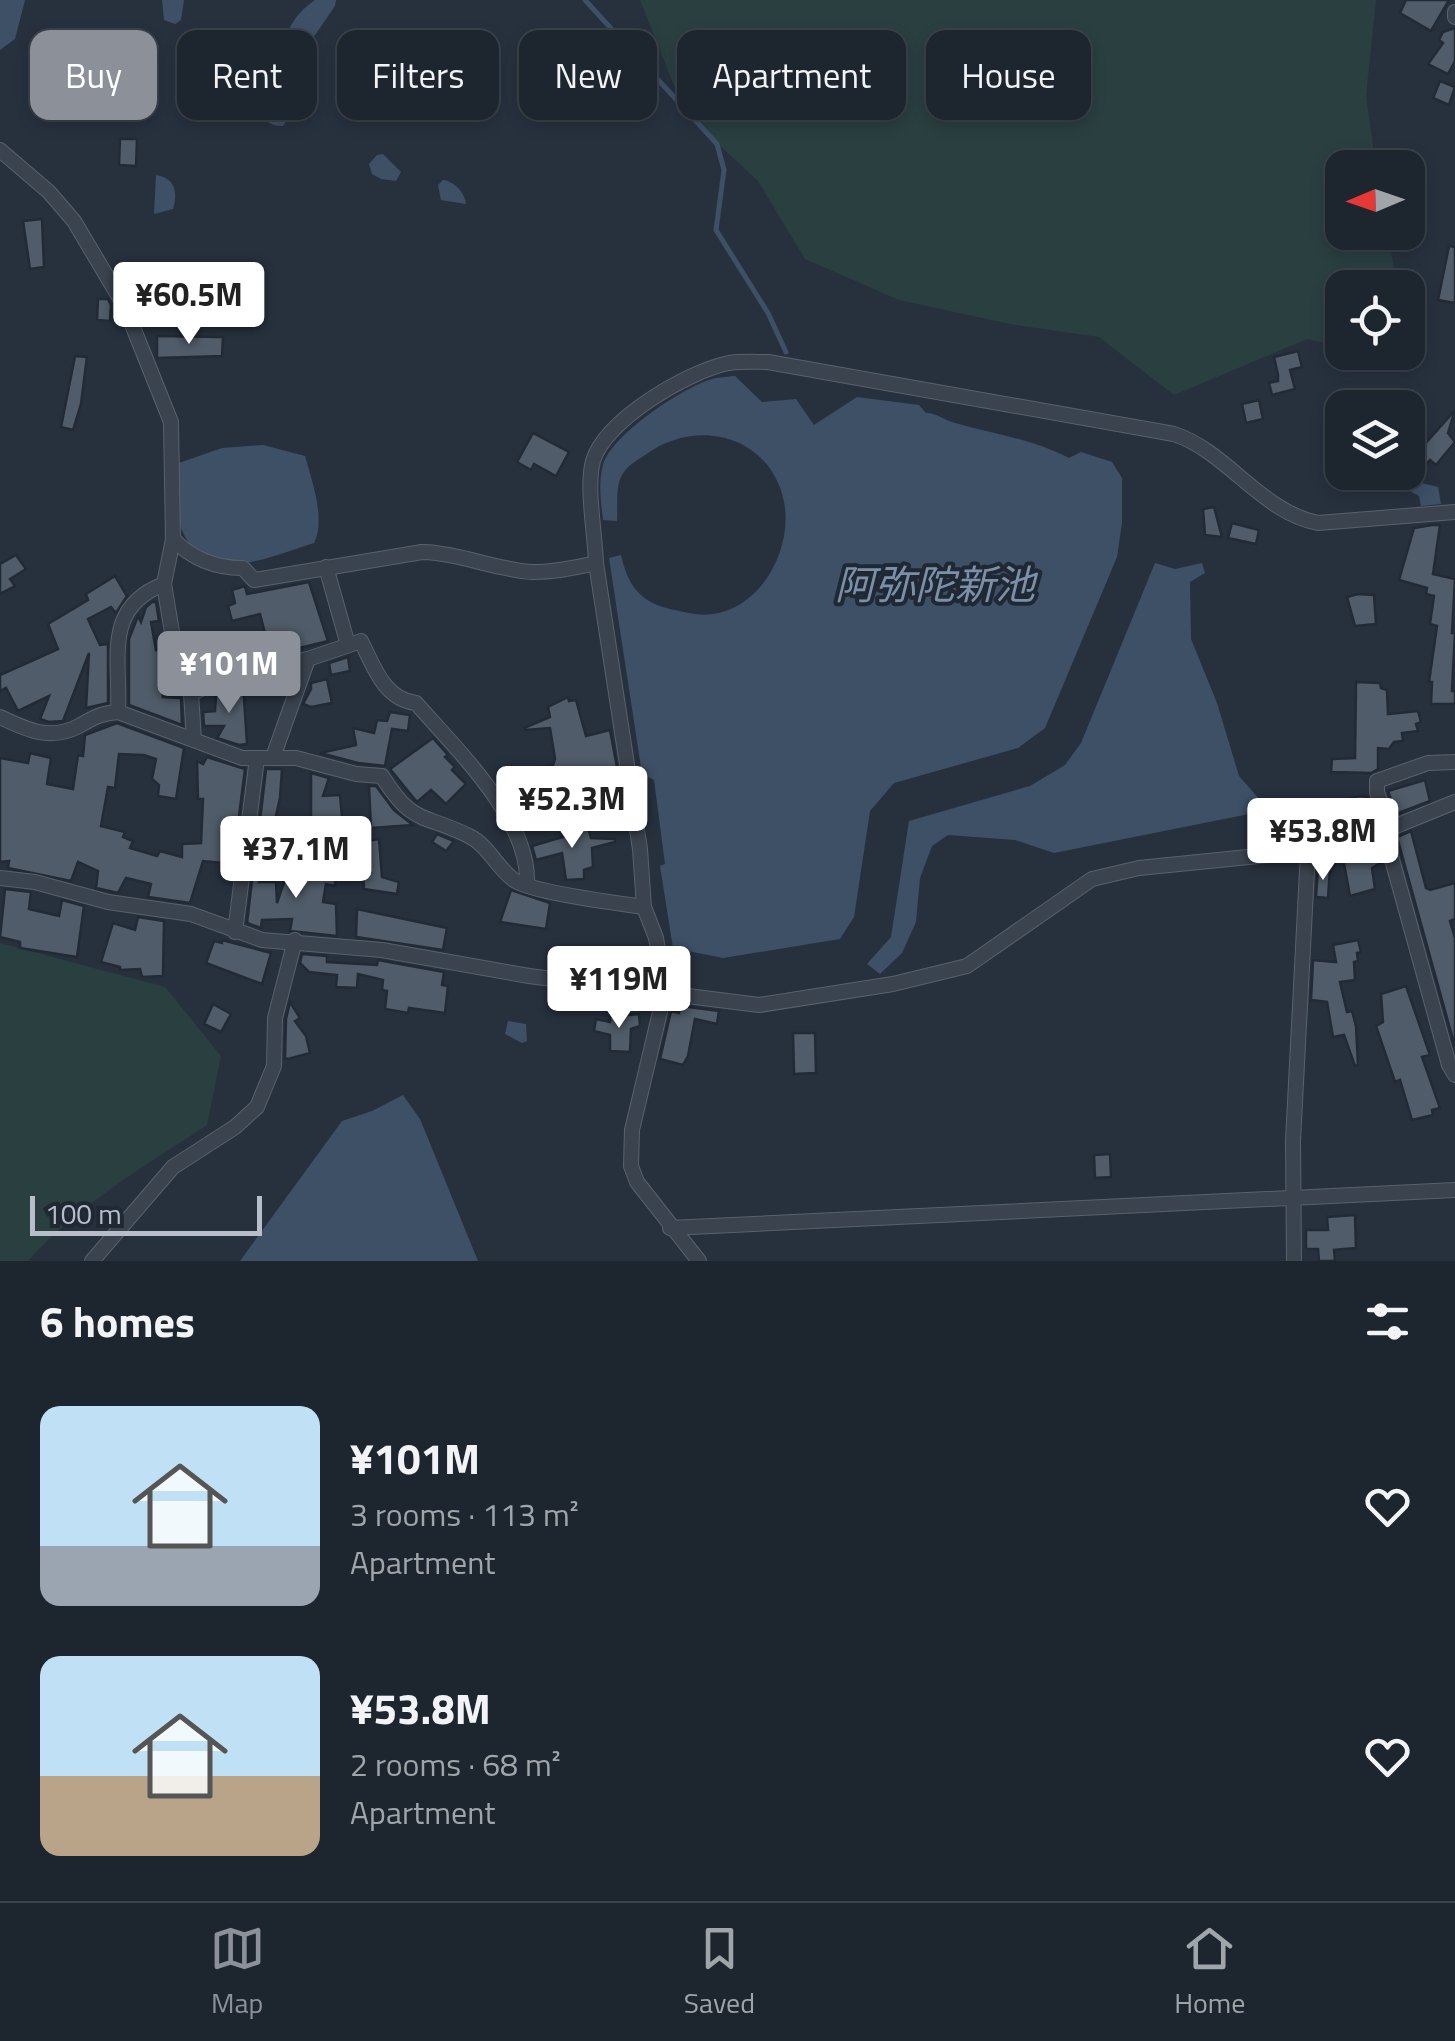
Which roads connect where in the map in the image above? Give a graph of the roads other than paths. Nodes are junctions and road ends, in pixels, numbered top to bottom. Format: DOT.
graph roads {
  1 [pos="0,150"];
  2 [pos="1455,512"];
  3 [pos="173,539"];
  4 [pos="596,562"];
  5 [pos="326,567"];
  6 [pos="164,584"];
  7 [pos="348,645"];
  8 [pos="308,660"];
  9 [pos="191,693"];
  10 [pos="118,712"];
  11 [pos="0,717"];
  12 [pos="194,740"];
  13 [pos="257,758"];
  14 [pos="273,758"];
  15 [pos="1455,762"];
  16 [pos="1455,802"];
  17 [pos="1386,830"];
  18 [pos="1308,852"];
  19 [pos="0,878"];
  20 [pos="528,884"];
  21 [pos="644,907"];
  22 [pos="235,932"];
  23 [pos="296,940"];
  24 [pos="661,990"];
  25 [pos="1455,1075"];
  26 [pos="1455,1190"];
  27 [pos="1292,1198"];
  28 [pos="670,1228"];
  29 [pos="92,1261"];
  30 [pos="699,1261"];
  31 [pos="1294,1261"];
  1 -- 3 [label="street"];
  2 -- 4 [label="street"];
  3 -- 5 [label="street"];
  3 -- 6 [label="street"];
  4 -- 5 [label="street"];
  4 -- 21 [label="street"];
  5 -- 7 [label="street"];
  6 -- 9 [label="street"];
  6 -- 10 [label="street"];
  7 -- 8 [label="street"];
  7 -- 20 [label="street"];
  8 -- 9 [label="street"];
  8 -- 14 [label="street"];
  9 -- 12 [label="street"];
  10 -- 11 [label="street"];
  10 -- 12 [label="street"];
  12 -- 13 [label="street"];
  13 -- 14 [label="street"];
  13 -- 22 [label="street"];
  14 -- 20 [label="street"];
  15 -- 17 [label="street"];
  16 -- 17 [label="street"];
  17 -- 18 [label="street"];
  17 -- 25 [label="street"];
  18 -- 24 [label="street"];
  18 -- 27 [label="street"];
  19 -- 22 [label="street"];
  20 -- 21 [label="street"];
  21 -- 24 [label="street"];
  22 -- 23 [label="street"];
  23 -- 24 [label="street"];
  23 -- 29 [label="street"];
  24 -- 28 [label="street"];
  26 -- 27 [label="street"];
  27 -- 28 [label="street"];
  27 -- 31 [label="street"];
  28 -- 30 [label="street"];
}
